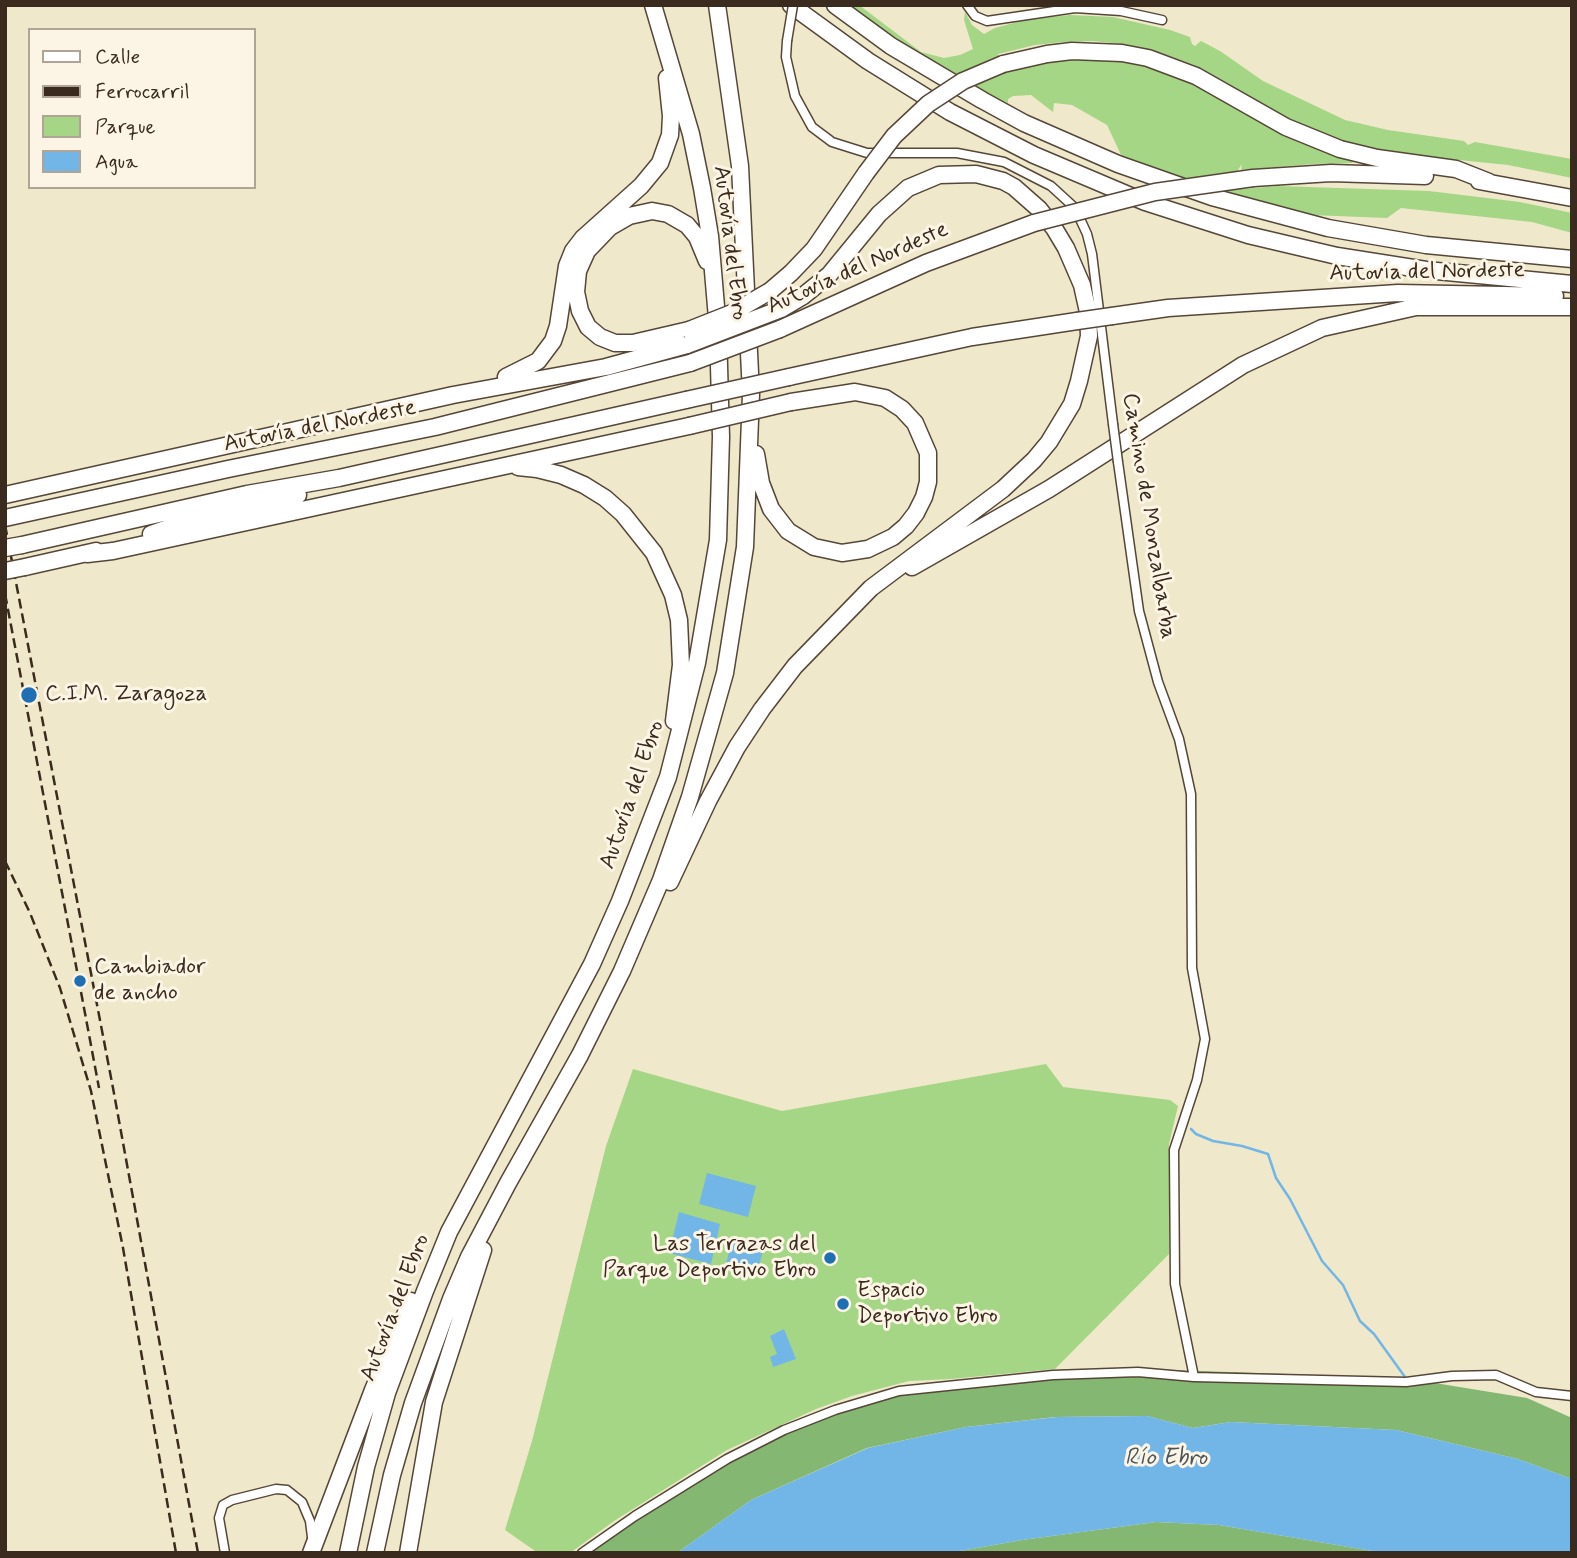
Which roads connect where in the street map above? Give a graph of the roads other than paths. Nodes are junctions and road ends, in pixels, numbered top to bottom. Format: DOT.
graph roads {
  1 [pos="653,5"];
  2 [pos="717,5"];
  3 [pos="792,5"];
  4 [pos="835,5"];
  5 [pos="967,5"];
  6 [pos="1161,20"];
  7 [pos="668,51"];
  8 [pos="1489,182"];
  9 [pos="1572,198"];
  10 [pos="1572,258"];
  11 [pos="745,263"];
  12 [pos="714,274"];
  13 [pos="1572,284"];
  14 [pos="1572,296"];
  15 [pos="1572,307"];
  16 [pos="688,337"];
  17 [pos="453,395"];
  18 [pos="345,444"];
  19 [pos="199,452"];
  20 [pos="498,467"];
  21 [pos="339,478"];
  22 [pos="7,494"];
  23 [pos="10,517"];
  24 [pos="5,548"];
  25 [pos="87,554"];
  26 [pos="5,571"];
  27 [pos="844,614"];
  28 [pos="646,836"];
  29 [pos="580,1055"];
  30 [pos="550,1110"];
  31 [pos="449,1232"];
  32 [pos="1194,1377"];
  33 [pos="1572,1396"];
  34 [pos="225,1553"];
  35 [pos="309,1553"];
  36 [pos="348,1553"];
  37 [pos="375,1553"];
  38 [pos="408,1553"];
  39 [pos="582,1553"];
  1 -- 7 [label="highway, Autovía del Ebro"];
  2 -- 11 [label="highway, Autovía del Ebro"];
  3 -- 13 [label="highway"];
  3 -- 32 [label="street, Camino de Monzalbarba, bridge"];
  4 -- 10 [label="highway"];
  5 -- 6 [label="street"];
  7 -- 12 [label="highway, Autovía del Ebro"];
  7 -- 17 [label="highway"];
  8 -- 9 [label="highway, Autovía del Nordeste"];
  8 -- 16 [label="highway, bridge"];
  8 -- 18 [label="highway, Autovía del Nordeste, bridge"];
  11 -- 20 [label="highway, bridge"];
  11 -- 29 [label="highway, Autovía del Ebro"];
  12 -- 16 [label="highway"];
  12 -- 28 [label="highway, Autovía del Ebro"];
  14 -- 21 [label="highway, Autovía del Nordeste, bridge"];
  15 -- 27 [label="highway"];
  16 -- 17 [label="highway"];
  16 -- 27 [label="highway, bridge"];
  17 -- 19 [label="highway"];
  18 -- 19 [label="highway"];
  18 -- 23 [label="highway, Autovía del Nordeste"];
  19 -- 22 [label="highway"];
  20 -- 25 [label="highway"];
  20 -- 28 [label="highway"];
  21 -- 24 [label="highway, Autovía del Nordeste, bridge"];
  21 -- 25 [label="highway"];
  25 -- 26 [label="highway, bridge"];
  27 -- 29 [label="highway"];
  28 -- 31 [label="highway, Autovía del Ebro"];
  29 -- 30 [label="highway, Autovía del Ebro"];
  30 -- 37 [label="highway, Autovía del Ebro"];
  30 -- 38 [label="highway"];
  31 -- 35 [label="highway"];
  31 -- 36 [label="highway, Autovía del Ebro"];
  32 -- 33 [label="street"];
  32 -- 39 [label="street"];
  34 -- 35 [label="street"];
}
